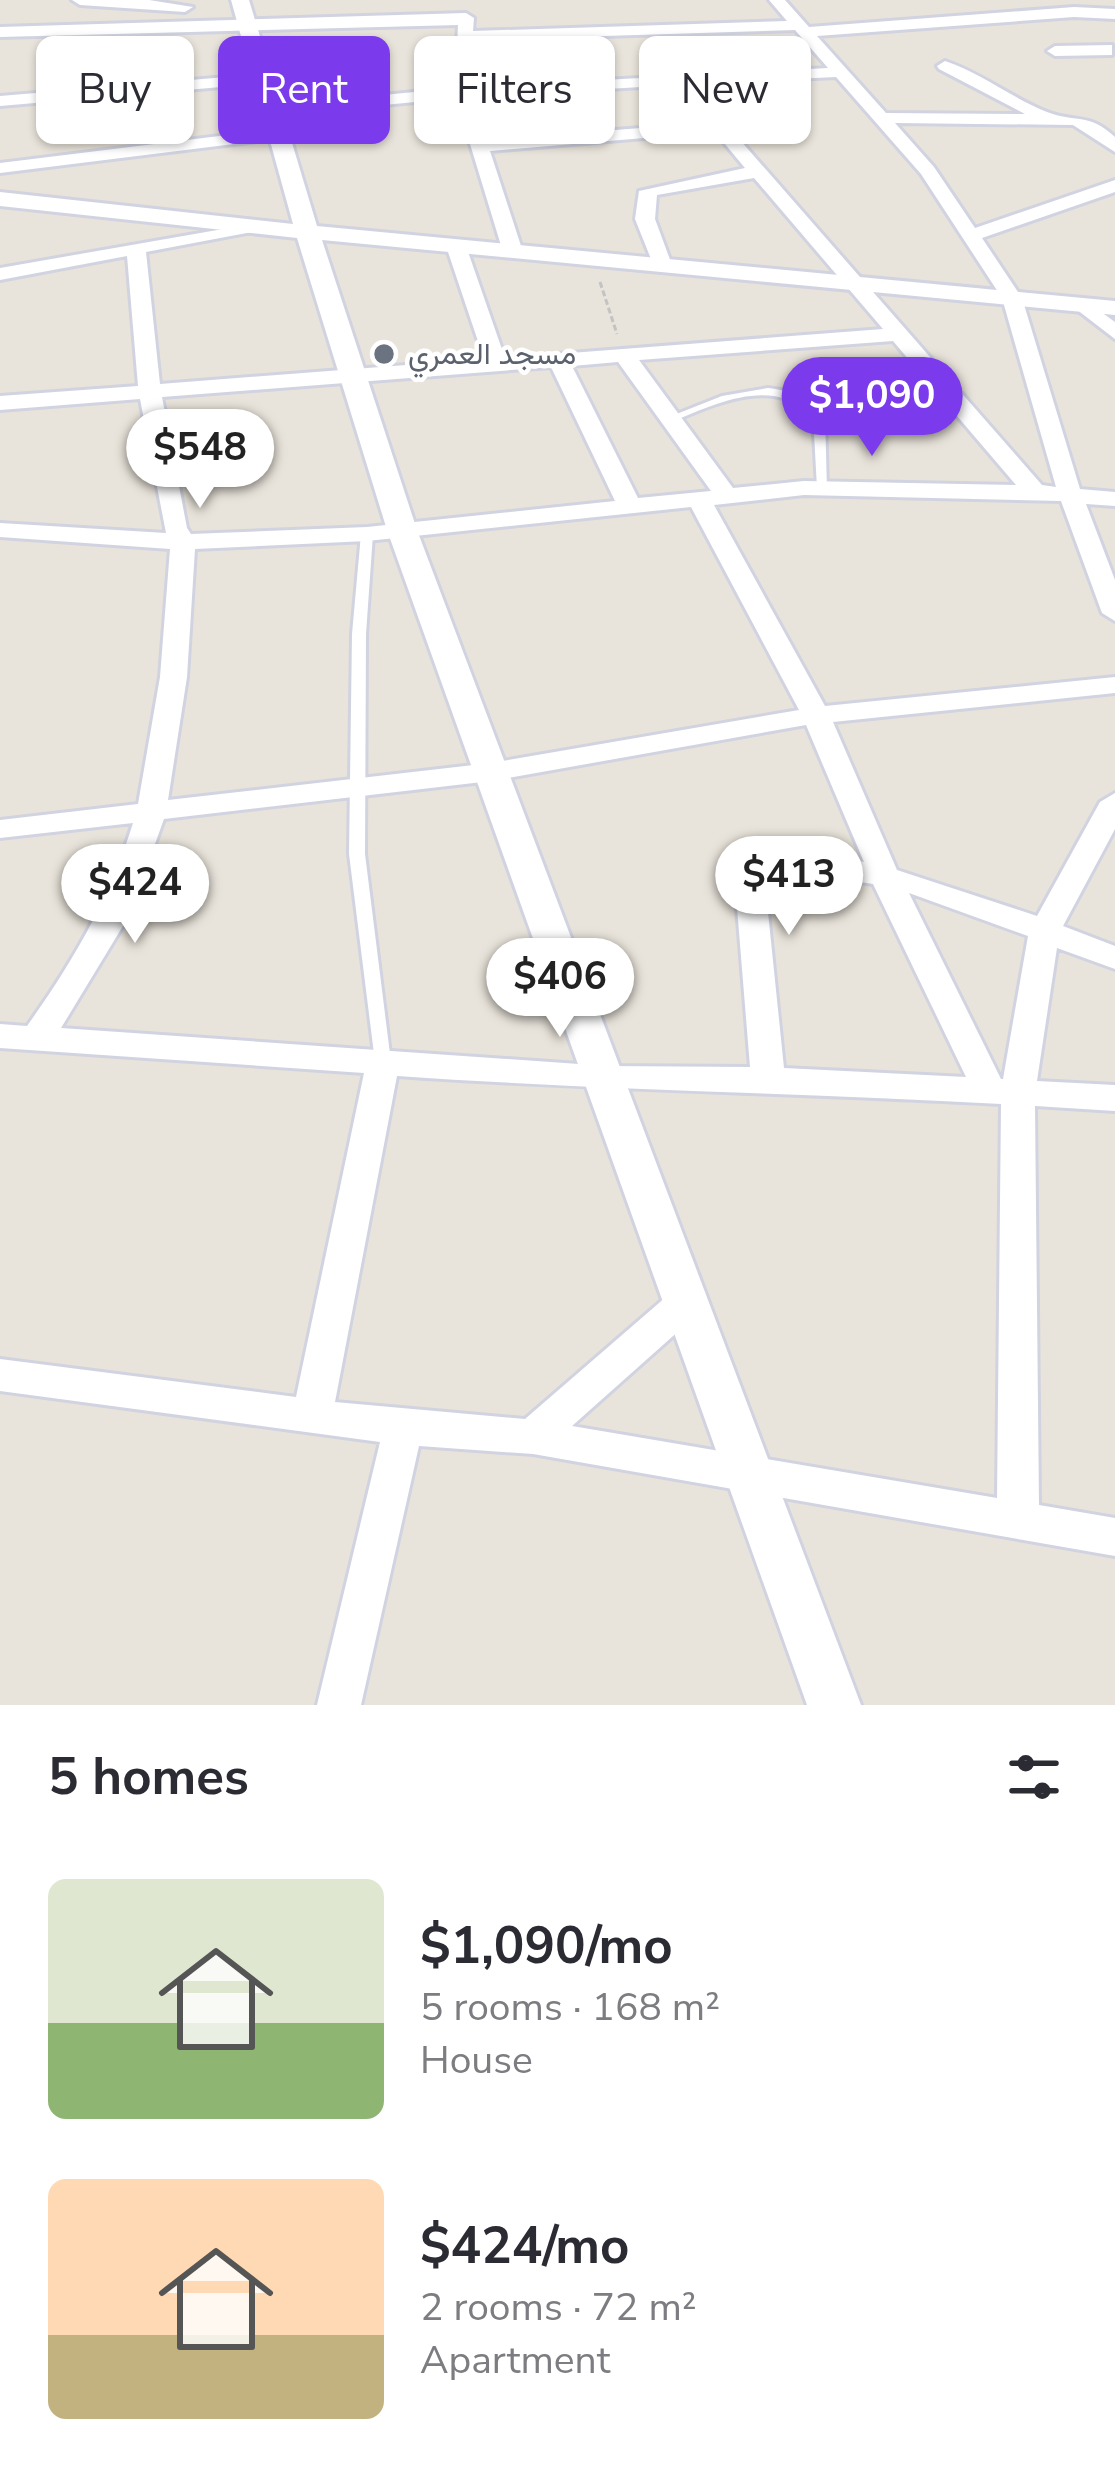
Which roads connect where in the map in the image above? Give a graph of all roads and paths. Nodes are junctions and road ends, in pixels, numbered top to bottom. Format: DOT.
graph roads {
  1 [pos="80,0"];
  2 [pos="466,0"];
  3 [pos="776,0"];
  4 [pos="1036,0"];
  5 [pos="1051,3"];
  6 [pos="115,6"];
  7 [pos="185,7"];
  8 [pos="244,14"];
  9 [pos="1079,14"];
  10 [pos="1115,14"];
  11 [pos="1115,27"];
  12 [pos="465,28"];
  13 [pos="803,28"];
  14 [pos="109,30"];
  15 [pos="0,32"];
  16 [pos="465,36"];
  17 [pos="1055,51"];
  18 [pos="1113,51"];
  19 [pos="945,66"];
  20 [pos="842,72"];
  21 [pos="811,73"];
  22 [pos="0,101"];
  23 [pos="218,107"];
  24 [pos="1043,117"];
  25 [pos="884,118"];
  26 [pos="218,120"];
  27 [pos="639,133"];
  28 [pos="281,144"];
  29 [pos="734,144"];
  30 [pos="481,146"];
  31 [pos="1115,147"];
  32 [pos="0,168"];
  33 [pos="760,171"];
  34 [pos="1115,186"];
  35 [pos="0,199"];
  36 [pos="256,226"];
  37 [pos="308,232"];
  38 [pos="970,236"];
  39 [pos="457,246"];
  40 [pos="136,249"];
  41 [pos="513,252"];
  42 [pos="592,259"];
  43 [pos="662,265"];
  44 [pos="0,274"];
  45 [pos="858,283"];
  46 [pos="1012,298"];
  47 [pos="1084,305"];
  48 [pos="1115,308"];
  49 [pos="1115,333"];
  50 [pos="900,334"];
  51 [pos="625,356"];
  52 [pos="559,362"];
  53 [pos="497,367"];
  54 [pos="351,378"];
  55 [pos="150,394"];
  56 [pos="0,403"];
  57 [pos="670,419"];
  58 [pos="823,488"];
  59 [pos="1035,492"];
  60 [pos="1070,494"];
  61 [pos="713,498"];
  62 [pos="1115,499"];
  63 [pos="631,508"];
  64 [pos="0,530"];
  65 [pos="384,532"];
  66 [pos="183,542"];
  67 [pos="1115,613"];
  68 [pos="1115,685"];
  69 [pos="816,715"];
  70 [pos="491,772"];
  71 [pos="358,787"];
  72 [pos="1115,802"];
  73 [pos="152,811"];
  74 [pos="0,829"];
  75 [pos="885,876"];
  76 [pos="1044,933"];
  77 [pos="1115,958"];
  78 [pos="0,1036"];
  79 [pos="36,1039"];
  80 [pos="383,1062"];
  81 [pos="607,1078"];
  82 [pos="768,1079"];
  83 [pos="1004,1091"];
  84 [pos="1115,1098"];
  85 [pos="687,1300"];
  86 [pos="0,1375"];
  87 [pos="312,1417"];
  88 [pos="403,1428"];
  89 [pos="533,1437"];
  90 [pos="748,1475"];
  91 [pos="1018,1520"];
  92 [pos="1115,1537"];
  93 [pos="339,1705"];
  94 [pos="834,1705"];
  1 -- 6 [label="street"];
  2 -- 12 [label="street"];
  3 -- 13 [label="street"];
  4 -- 5 [label="street"];
  5 -- 9 [label="street"];
  6 -- 7 [label="street"];
  6 -- 14 [label="street"];
  8 -- 12 [label="street"];
  8 -- 14 [label="street"];
  9 -- 10 [label="street"];
  9 -- 11 [label="street"];
  9 -- 13 [label="street"];
  9 -- 18 [label="street"];
  12 -- 13 [label="street"];
  12 -- 16 [label="street"];
  13 -- 20 [label="street"];
  14 -- 15 [label="street"];
  17 -- 18 [label="street"];
  19 -- 24 [label="street"];
  20 -- 21 [label="street"];
  20 -- 25 [label="street"];
  22 -- 23 [label="street"];
  24 -- 25 [label="street"];
  24 -- 31 [label="street"];
  25 -- 38 [label="street"];
  26 -- 32 [label="street"];
  27 -- 30 [label="street"];
  28 -- 37 [label="street"];
  29 -- 33 [label="street"];
  30 -- 41 [label="street"];
  33 -- 43 [label="street"];
  33 -- 45 [label="street"];
  34 -- 38 [label="street"];
  35 -- 36 [label="street"];
  36 -- 37 [label="street"];
  36 -- 40 [label="street"];
  37 -- 39 [label="street"];
  37 -- 54 [label="street"];
  38 -- 46 [label="street"];
  39 -- 41 [label="street"];
  39 -- 53 [label="street"];
  40 -- 44 [label="street"];
  40 -- 55 [label="street"];
  41 -- 42 [label="street"];
  42 -- 43 [label="street"];
  42 -- 51 [label="path"];
  43 -- 45 [label="street"];
  45 -- 46 [label="street"];
  45 -- 50 [label="street"];
  46 -- 47 [label="street"];
  46 -- 60 [label="street"];
  47 -- 48 [label="street"];
  47 -- 49 [label="street"];
  50 -- 51 [label="street"];
  50 -- 59 [label="street"];
  51 -- 52 [label="street"];
  51 -- 57 [label="street"];
  52 -- 53 [label="street"];
  52 -- 63 [label="street"];
  53 -- 54 [label="street"];
  54 -- 55 [label="street"];
  54 -- 65 [label="street"];
  55 -- 56 [label="street"];
  55 -- 66 [label="street"];
  57 -- 58 [label="lane"];
  57 -- 61 [label="street"];
  58 -- 59 [label="street"];
  58 -- 61 [label="street"];
  59 -- 60 [label="street"];
  60 -- 62 [label="street"];
  60 -- 67 [label="street"];
  61 -- 63 [label="street"];
  61 -- 69 [label="street"];
  63 -- 65 [label="street"];
  64 -- 66 [label="street"];
  65 -- 66 [label="street"];
  65 -- 70 [label="street"];
  65 -- 71 [label="lane"];
  66 -- 73 [label="street"];
  68 -- 69 [label="street"];
  69 -- 70 [label="street"];
  69 -- 75 [label="street"];
  70 -- 71 [label="street"];
  70 -- 81 [label="street"];
  71 -- 73 [label="street"];
  71 -- 80 [label="lane"];
  72 -- 76 [label="street"];
  73 -- 74 [label="street"];
  73 -- 79 [label="street"];
  75 -- 76 [label="street"];
  75 -- 82 [label="street"];
  75 -- 83 [label="street"];
  76 -- 77 [label="street"];
  76 -- 83 [label="street"];
  78 -- 79 [label="street"];
  79 -- 80 [label="street"];
  80 -- 81 [label="street"];
  80 -- 87 [label="street"];
  81 -- 82 [label="street"];
  81 -- 85 [label="street"];
  82 -- 83 [label="street"];
  83 -- 84 [label="street"];
  83 -- 91 [label="street"];
  85 -- 89 [label="street"];
  85 -- 90 [label="street"];
  86 -- 87 [label="street"];
  87 -- 88 [label="street"];
  88 -- 89 [label="street"];
  88 -- 93 [label="street"];
  89 -- 90 [label="street"];
  90 -- 91 [label="street"];
  90 -- 94 [label="street"];
  91 -- 92 [label="street"];
}
